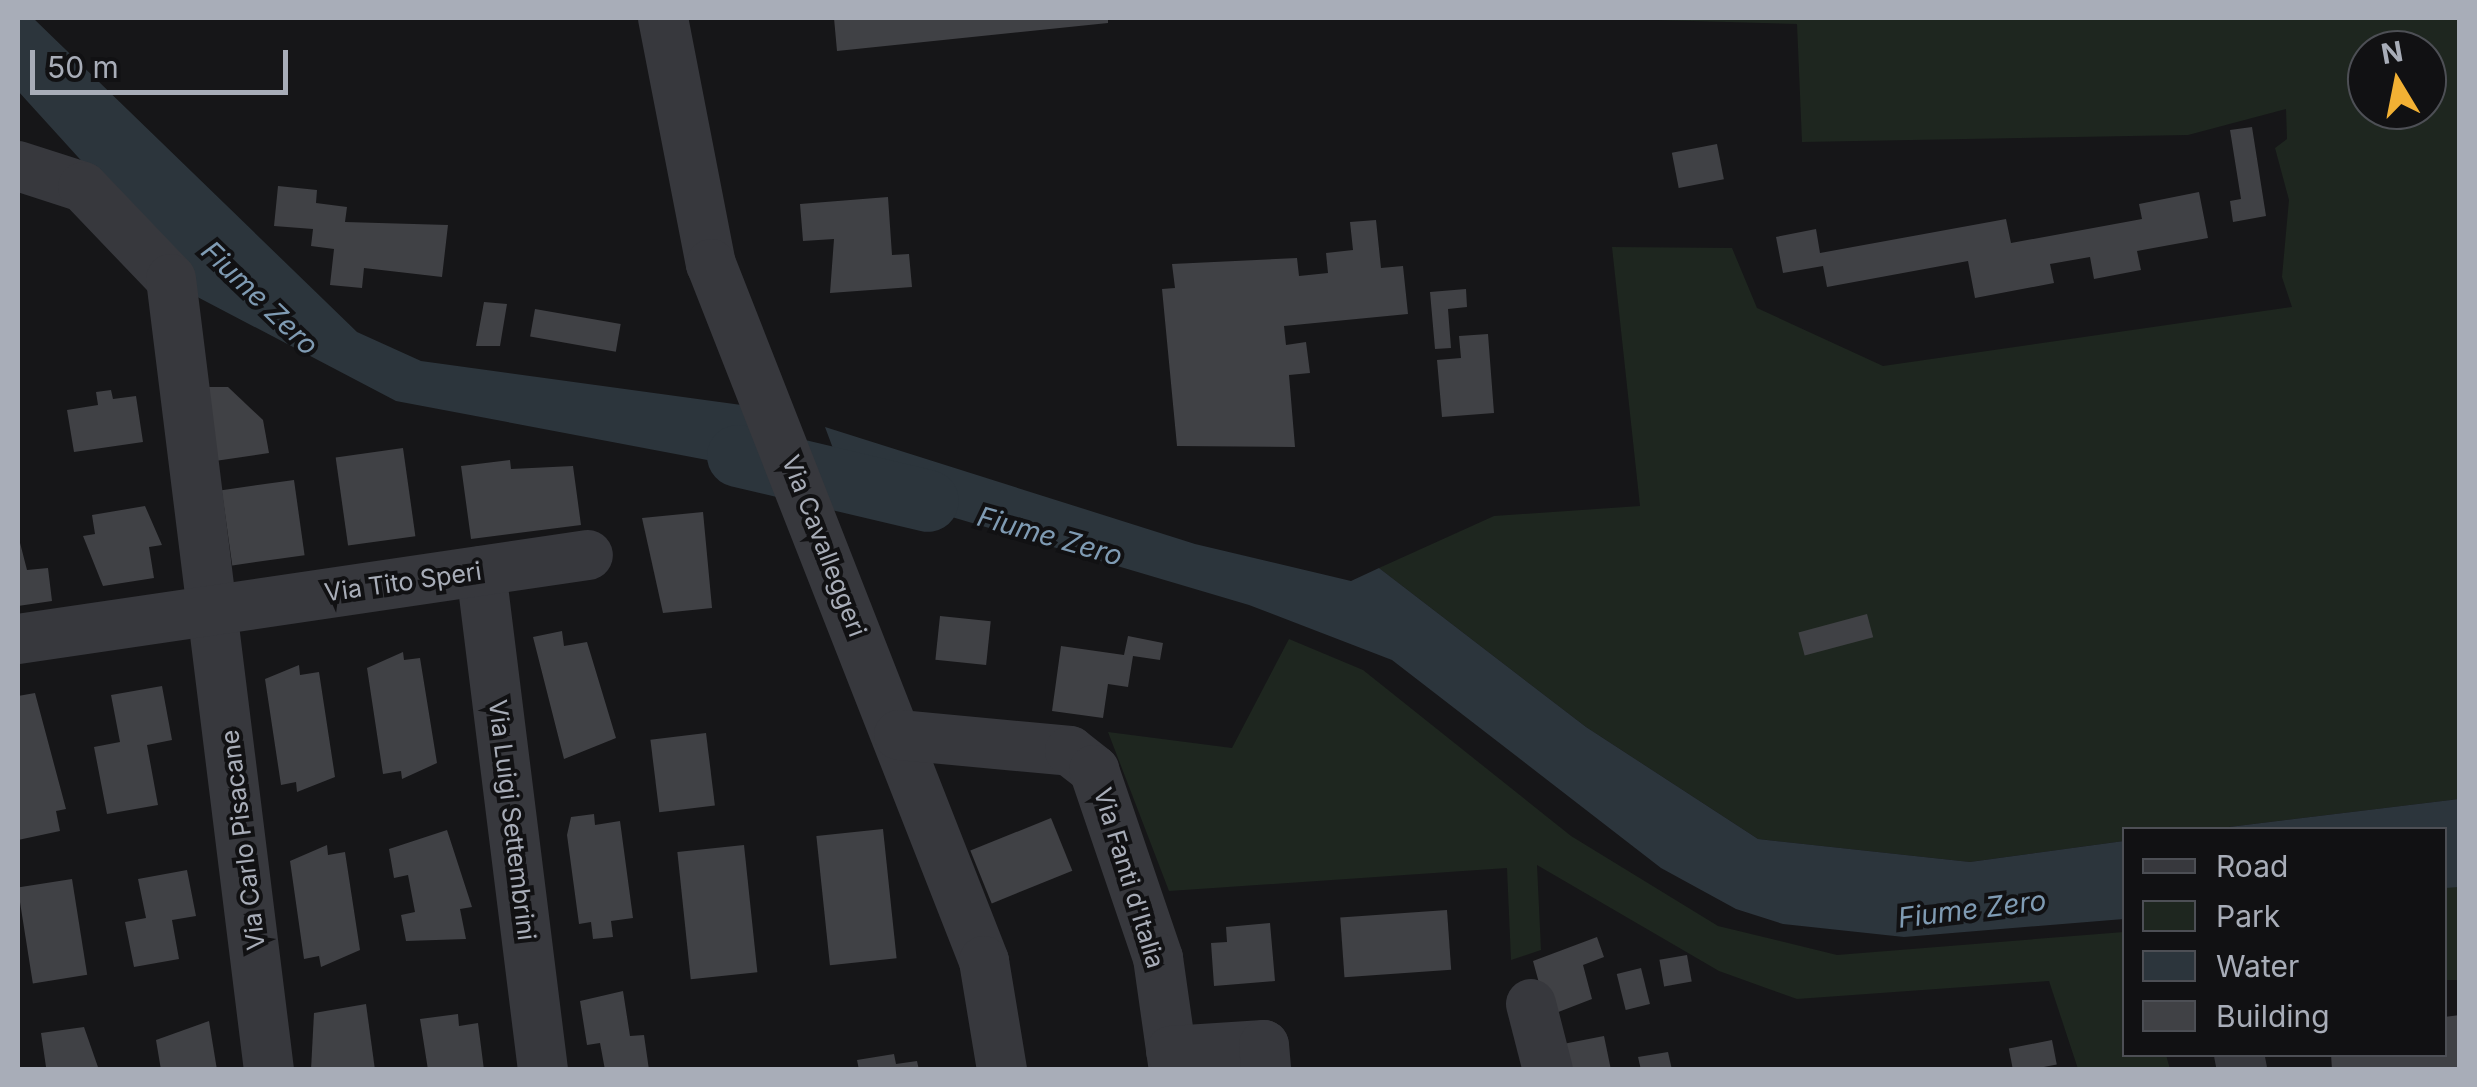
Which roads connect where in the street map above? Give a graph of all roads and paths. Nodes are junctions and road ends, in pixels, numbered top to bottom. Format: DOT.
graph roads {
  1 [pos="663,18"];
  2 [pos="18,166"];
  3 [pos="588,555"];
  4 [pos="481,570"];
  5 [pos="217,610"];
  6 [pos="18,639"];
  7 [pos="899,735"];
  8 [pos="1531,1004"];
  9 [pos="1172,1060"];
  10 [pos="269,1070"];
  11 [pos="543,1070"];
  12 [pos="1002,1070"];
  13 [pos="1266,1070"];
  14 [pos="1548,1070"];
  1 -- 7 [label="street, Via Cavalleggeri"];
  2 -- 5 [label="street"];
  3 -- 4 [label="street, Via Tito Speri"];
  4 -- 5 [label="street, Via Tito Speri"];
  4 -- 11 [label="street, Via Luigi Settembrini"];
  5 -- 6 [label="street, Via Tito Speri"];
  5 -- 10 [label="street, Via Carlo Pisacane"];
  7 -- 9 [label="street, Via Fanti d'Italia"];
  7 -- 12 [label="street, Via Cavalleggeri"];
  8 -- 14 [label="street"];
  9 -- 13 [label="street"];
}
